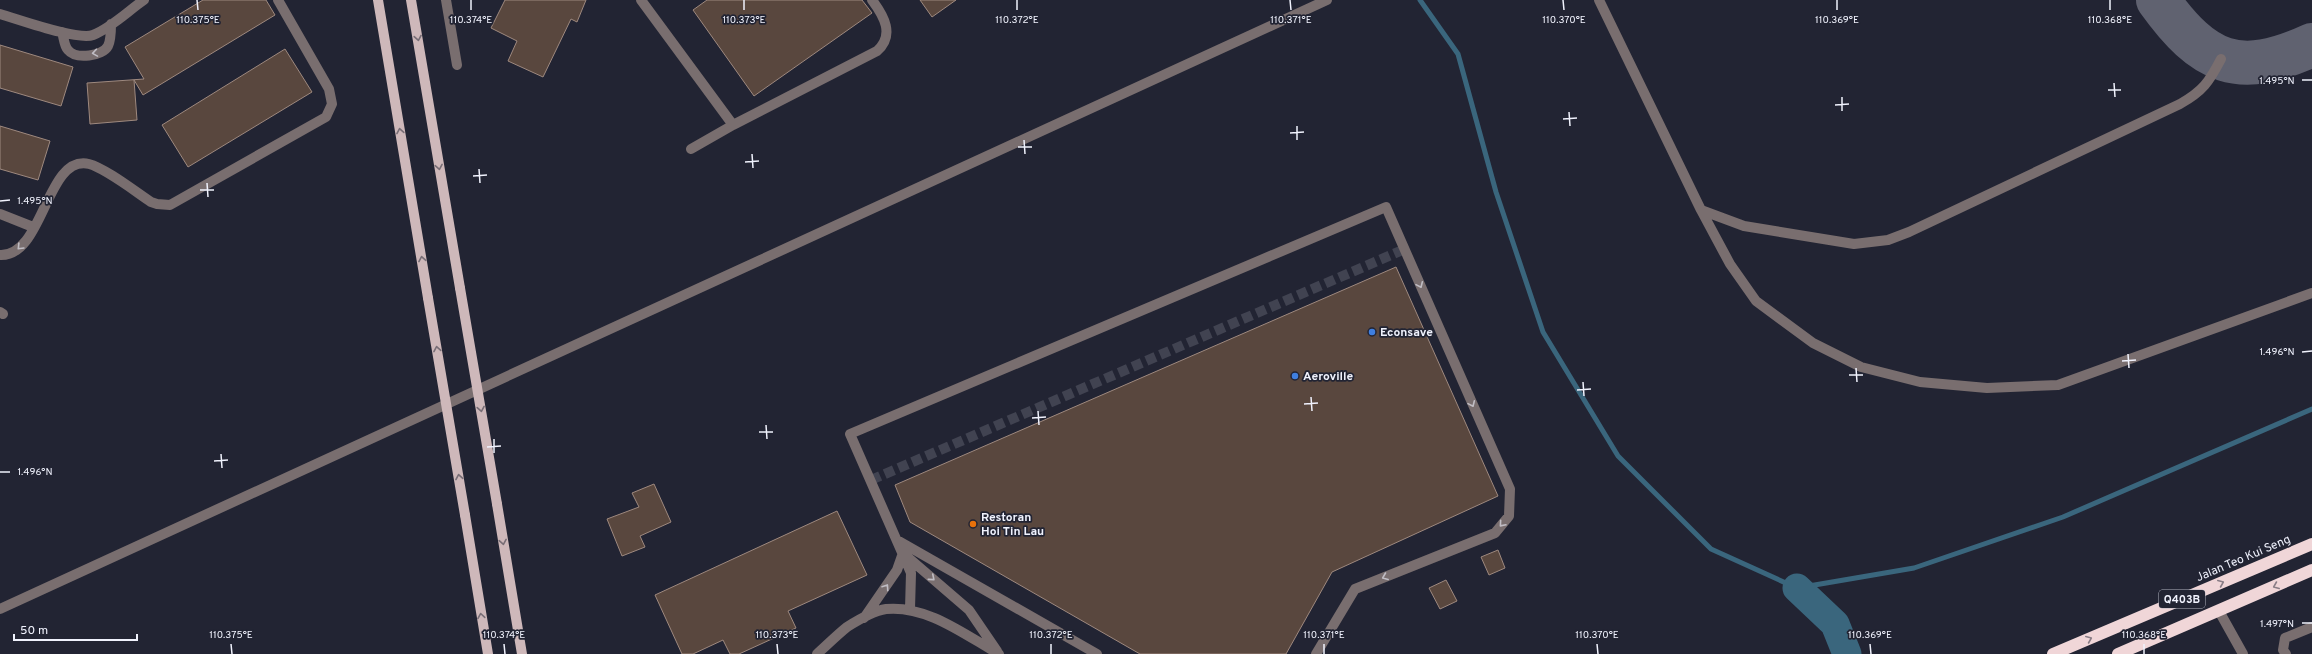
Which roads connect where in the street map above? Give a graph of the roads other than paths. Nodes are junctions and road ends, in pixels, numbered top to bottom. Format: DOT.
graph roads {
  1 [pos="144,0"];
  2 [pos="278,0"];
  3 [pos="378,0"];
  4 [pos="411,0"];
  5 [pos="446,0"];
  6 [pos="641,0"];
  7 [pos="872,0"];
  8 [pos="1327,0"];
  9 [pos="1599,0"];
  10 [pos="0,14"];
  11 [pos="111,24"];
  12 [pos="62,32"];
  13 [pos="2221,59"];
  14 [pos="457,65"];
  15 [pos="732,125"];
  16 [pos="691,149"];
  17 [pos="1701,210"];
  18 [pos="0,214"];
  19 [pos="33,227"];
  20 [pos="0,255"];
  21 [pos="2312,293"];
  22 [pos="897,540"];
  23 [pos="2312,544"];
  24 [pos="903,553"];
  25 [pos="2312,570"];
  26 [pos="0,609"];
  27 [pos="910,609"];
  28 [pos="2219,611"];
  29 [pos="864,618"];
  30 [pos="2312,627"];
  31 [pos="488,654"];
  32 [pos="522,654"];
  33 [pos="817,654"];
  34 [pos="998,654"];
  35 [pos="1097,654"];
  36 [pos="1316,654"];
  37 [pos="2053,654"];
  38 [pos="2118,654"];
  39 [pos="2243,654"];
  40 [pos="2286,654"];
  1 -- 11 [label="street"];
  2 -- 19 [label="street"];
  31 -- 3 [label="main road, one-way, bridge"];
  4 -- 32 [label="main road, one-way, bridge"];
  5 -- 14 [label="street"];
  6 -- 15 [label="street"];
  7 -- 15 [label="street"];
  8 -- 26 [label="street"];
  9 -- 17 [label="street"];
  10 -- 12 [label="street"];
  11 -- 12 [label="street"];
  11 -- 12 [label="street, one-way"];
  13 -- 17 [label="street"];
  15 -- 16 [label="street"];
  17 -- 21 [label="street"];
  18 -- 19 [label="street"];
  19 -- 20 [label="street, one-way"];
  22 -- 24 [label="street"];
  22 -- 35 [label="street"];
  22 -- 36 [label="street, one-way"];
  37 -- 23 [label="highway, Jalan Teo Kui Seng / Q403B, one-way"];
  24 -- 27 [label="street"];
  29 -- 24 [label="street, one-way"];
  24 -- 34 [label="street, one-way"];
  25 -- 28 [label="highway, one-way"];
  27 -- 29 [label="street"];
  27 -- 34 [label="street"];
  28 -- 38 [label="highway"];
  28 -- 39 [label="street"];
  29 -- 33 [label="street"];
  30 -- 40 [label="street"];
}
